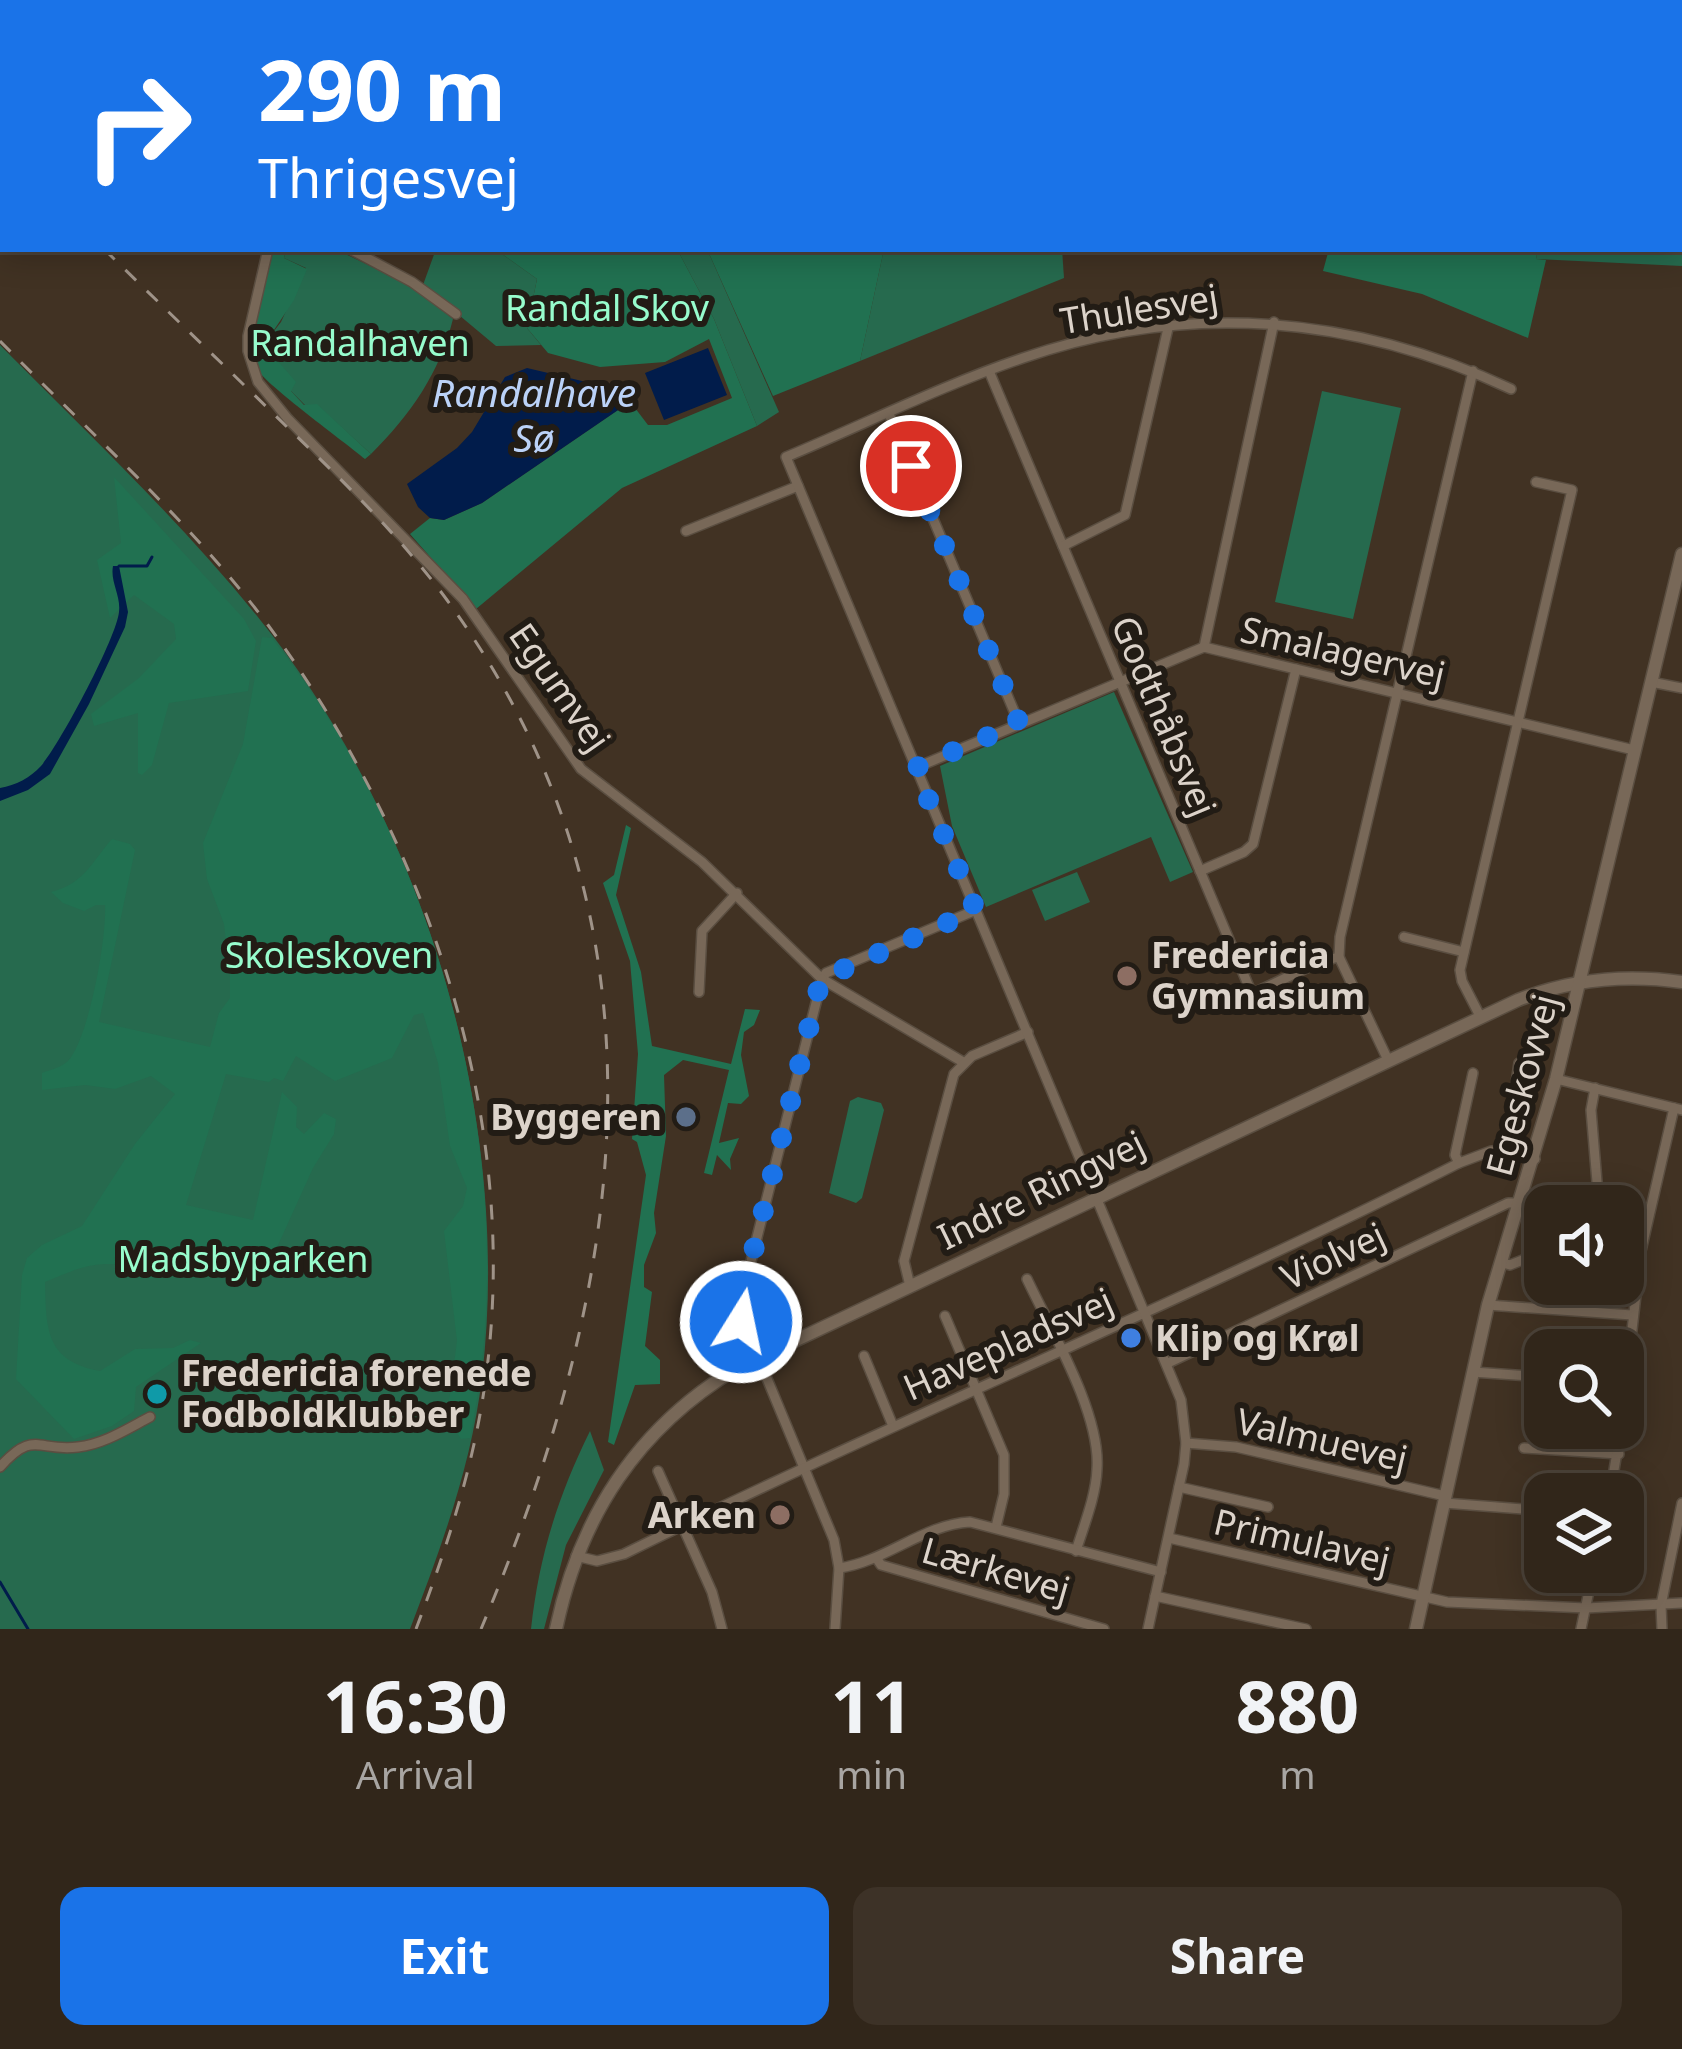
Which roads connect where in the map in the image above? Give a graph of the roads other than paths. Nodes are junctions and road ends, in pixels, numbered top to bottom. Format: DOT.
graph roads {
  1 [pos="267,252"];
  2 [pos="356,252"];
  3 [pos="456,314"];
  4 [pos="1274,322"];
  5 [pos="1169,324"];
  6 [pos="989,371"];
  7 [pos="1473,371"];
  8 [pos="1511,389"];
  9 [pos="889,414"];
  10 [pos="1536,482"];
  11 [pos="798,486"];
  12 [pos="686,531"];
  13 [pos="1063,546"];
  14 [pos="1682,554"];
  15 [pos="1204,646"];
  16 [pos="1296,668"];
  17 [pos="1120,681"];
  18 [pos="1651,682"];
  19 [pos="1682,688"];
  20 [pos="1398,693"];
  21 [pos="1519,722"];
  22 [pos="1019,723"];
  23 [pos="1634,750"];
  24 [pos="915,768"];
  25 [pos="1200,871"];
  26 [pos="737,893"];
  27 [pos="976,910"];
  28 [pos="1404,937"];
  29 [pos="1464,952"];
  30 [pos="1339,957"];
  31 [pos="821,979"];
  32 [pos="1580,982"];
  33 [pos="1682,982"];
  34 [pos="699,992"];
  35 [pos="1480,1016"];
  36 [pos="1028,1032"];
  37 [pos="1388,1060"];
  38 [pos="963,1062"];
  39 [pos="1519,1063"];
  40 [pos="1473,1073"];
  41 [pos="1556,1079"];
  42 [pos="1595,1088"];
  43 [pos="1678,1109"];
  44 [pos="1506,1151"];
  45 [pos="1535,1159"];
  46 [pos="1459,1163"];
  47 [pos="1597,1185"];
  48 [pos="1096,1198"];
  49 [pos="1522,1203"];
  50 [pos="1644,1239"];
  51 [pos="1524,1259"];
  52 [pos="1503,1263"];
  53 [pos="1027,1279"];
  54 [pos="910,1286"];
  55 [pos="1489,1305"];
  56 [pos="1633,1305"];
  57 [pos="1145,1312"];
  58 [pos="1632,1315"];
  59 [pos="945,1316"];
  60 [pos="1630,1329"];
  61 [pos="1060,1351"];
  62 [pos="864,1357"];
  63 [pos="1168,1363"];
  64 [pos="760,1364"];
  65 [pos="1473,1372"];
  66 [pos="1524,1375"];
  67 [pos="977,1389"];
  68 [pos="150,1418"];
  69 [pos="893,1426"];
  70 [pos="1186,1443"];
  71 [pos="1540,1449"];
  72 [pos="1619,1449"];
  73 [pos="1618,1454"];
  74 [pos="805,1466"];
  75 [pos="0,1467"];
  76 [pos="658,1471"];
  77 [pos="1614,1473"];
  78 [pos="1179,1487"];
  79 [pos="1444,1499"];
  80 [pos="1682,1503"];
  81 [pos="1268,1507"];
  82 [pos="1523,1509"];
  83 [pos="683,1525"];
  84 [pos="996,1527"];
  85 [pos="1169,1538"];
  86 [pos="1076,1550"];
  87 [pos="576,1556"];
  88 [pos="877,1559"];
  89 [pos="838,1568"];
  90 [pos="1161,1572"];
  91 [pos="1589,1593"];
  92 [pos="1155,1596"];
  93 [pos="1423,1597"];
  94 [pos="1682,1603"];
  95 [pos="1661,1605"];
  96 [pos="1586,1608"];
  97 [pos="556,1629"];
  98 [pos="722,1629"];
  99 [pos="836,1629"];
  100 [pos="1104,1629"];
  101 [pos="1148,1629"];
  102 [pos="1306,1629"];
  103 [pos="1415,1629"];
  104 [pos="1581,1629"];
  105 [pos="1662,1629"];
  1 -- 26 [label="street, Egumvej"];
  2 -- 3 [label="street"];
  4 -- 5 [label="street, Thulesvej"];
  4 -- 7 [label="street, Thulesvej"];
  4 -- 15 [label="street"];
  5 -- 6 [label="street, Thulesvej"];
  5 -- 13 [label="street"];
  6 -- 9 [label="street, Thulesvej"];
  6 -- 13 [label="street, Godthåbsvej"];
  7 -- 8 [label="street, Thulesvej"];
  7 -- 20 [label="street"];
  9 -- 11 [label="street, Thulesvej"];
  9 -- 22 [label="street"];
  10 -- 21 [label="street"];
  11 -- 12 [label="street"];
  11 -- 24 [label="street"];
  13 -- 17 [label="street, Godthåbsvej"];
  14 -- 18 [label="street, Egeskovvej"];
  15 -- 16 [label="street, Smalagervej"];
  15 -- 17 [label="street, Smalagervej"];
  16 -- 20 [label="street, Smalagervej"];
  16 -- 25 [label="street"];
  17 -- 22 [label="street, Smalagervej"];
  17 -- 25 [label="street, Godthåbsvej"];
  18 -- 19 [label="street"];
  18 -- 23 [label="street, Egeskovvej"];
  20 -- 21 [label="street, Smalagervej"];
  20 -- 30 [label="street"];
  21 -- 23 [label="street, Smalagervej"];
  21 -- 29 [label="street"];
  22 -- 24 [label="street, Smalagervej"];
  23 -- 32 [label="street, Egeskovvej"];
  24 -- 27 [label="street"];
  25 -- 30 [label="street, Godthåbsvej"];
  26 -- 31 [label="street, Egumvej"];
  26 -- 34 [label="street"];
  27 -- 31 [label="street"];
  27 -- 36 [label="street"];
  28 -- 29 [label="street"];
  29 -- 35 [label="street"];
  30 -- 37 [label="street"];
  31 -- 38 [label="street, Egumvej"];
  31 -- 64 [label="street"];
  32 -- 33 [label="street, Indre Ringvej"];
  32 -- 35 [label="street, Indre Ringvej"];
  32 -- 41 [label="street, Egeskovvej"];
  35 -- 37 [label="street, Indre Ringvej"];
  36 -- 38 [label="street"];
  36 -- 48 [label="street"];
  37 -- 48 [label="street, Indre Ringvej"];
  38 -- 54 [label="street"];
  39 -- 44 [label="street"];
  40 -- 46 [label="street"];
  41 -- 42 [label="street"];
  41 -- 45 [label="street, Egeskovvej"];
  42 -- 43 [label="street"];
  42 -- 47 [label="street"];
  43 -- 50 [label="street"];
  44 -- 45 [label="street, Havepladsvej"];
  44 -- 46 [label="street, Havepladsvej"];
  45 -- 49 [label="street, Egeskovvej"];
  46 -- 57 [label="street, Havepladsvej"];
  48 -- 54 [label="street, Indre Ringvej"];
  48 -- 57 [label="street"];
  49 -- 52 [label="street, Egeskovvej"];
  49 -- 63 [label="street, Violvej"];
  51 -- 52 [label="street"];
  52 -- 55 [label="street, Egeskovvej"];
  53 -- 61 [label="street"];
  54 -- 64 [label="street, Indre Ringvej"];
  55 -- 58 [label="street"];
  55 -- 65 [label="street, Egeskovvej"];
  56 -- 58 [label="street"];
  57 -- 61 [label="street, Havepladsvej"];
  57 -- 63 [label="street"];
  58 -- 60 [label="street"];
  59 -- 67 [label="street"];
  61 -- 67 [label="street, Havepladsvej"];
  61 -- 86 [label="street"];
  62 -- 69 [label="street"];
  63 -- 70 [label="street"];
  64 -- 74 [label="street"];
  64 -- 87 [label="street, Indre Ringvej"];
  65 -- 66 [label="street"];
  65 -- 79 [label="street, Egeskovvej"];
  67 -- 69 [label="street, Havepladsvej"];
  67 -- 84 [label="street"];
  68 -- 75 [label="street"];
  69 -- 74 [label="street, Havepladsvej"];
  70 -- 78 [label="street"];
  70 -- 79 [label="street, Valmuevej"];
  71 -- 73 [label="street"];
  72 -- 73 [label="street"];
  73 -- 77 [label="street"];
  74 -- 83 [label="street, Havepladsvej"];
  74 -- 89 [label="street"];
  76 -- 83 [label="street"];
  78 -- 81 [label="street"];
  78 -- 85 [label="street"];
  79 -- 82 [label="street, Valmuevej"];
  79 -- 93 [label="street, Egeskovvej"];
  80 -- 95 [label="street"];
  83 -- 87 [label="street, Havepladsvej"];
  83 -- 98 [label="street"];
  84 -- 86 [label="street"];
  84 -- 88 [label="street"];
  85 -- 90 [label="street"];
  85 -- 93 [label="street, Primulavej"];
  86 -- 90 [label="street"];
  87 -- 97 [label="street, Indre Ringvej"];
  88 -- 89 [label="street"];
  88 -- 100 [label="street, Lærkevej"];
  89 -- 99 [label="street"];
  90 -- 92 [label="street"];
  91 -- 96 [label="street"];
  92 -- 101 [label="street"];
  92 -- 102 [label="street"];
  93 -- 96 [label="street, Primulavej"];
  93 -- 103 [label="street, Egeskovvej"];
  94 -- 95 [label="street, Primulavej"];
  95 -- 96 [label="street, Primulavej"];
  95 -- 105 [label="street"];
  96 -- 104 [label="street"];
}
